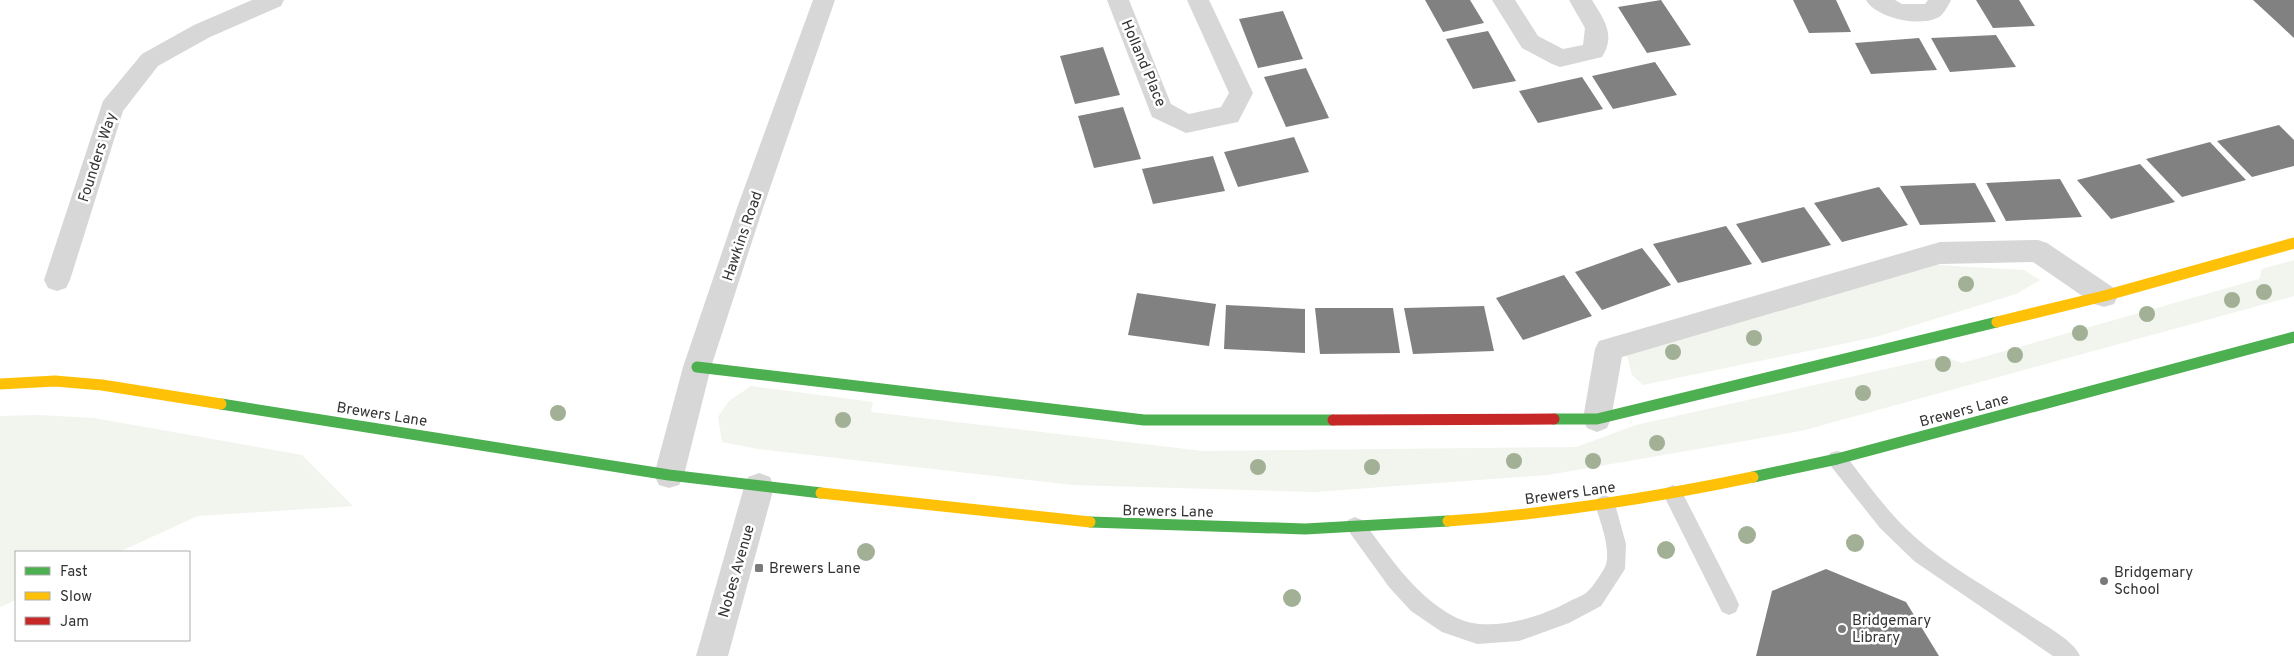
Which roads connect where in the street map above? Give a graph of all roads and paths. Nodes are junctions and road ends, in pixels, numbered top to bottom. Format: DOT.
graph roads {
  1 [pos="273,0"];
  2 [pos="824,0"];
  3 [pos="1118,0"];
  4 [pos="1198,0"];
  5 [pos="1504,0"];
  6 [pos="1580,0"];
  7 [pos="1878,0"];
  8 [pos="1940,0"];
  9 [pos="2294,243"];
  10 [pos="57,280"];
  11 [pos="2104,296"];
  12 [pos="2294,336"];
  13 [pos="697,367"];
  14 [pos="0,384"];
  15 [pos="1597,419"];
  16 [pos="1837,459"];
  17 [pos="669,474"];
  18 [pos="759,487"];
  19 [pos="1673,494"];
  20 [pos="1605,504"];
  21 [pos="1355,526"];
  22 [pos="1729,605"];
  23 [pos="712,656"];
  24 [pos="2070,656"];
  1 -- 10 [label="street, Founders Way"];
  2 -- 13 [label="street, Hawkins Road"];
  3 -- 4 [label="street, Holland Place"];
  5 -- 6 [label="street"];
  7 -- 8 [label="street"];
  9 -- 11 [label="street"];
  11 -- 15 [label="street"];
  11 -- 15 [label="street"];
  12 -- 16 [label="street, Brewers Lane"];
  13 -- 15 [label="street"];
  13 -- 17 [label="street, Hawkins Road"];
  14 -- 17 [label="street, Brewers Lane"];
  16 -- 19 [label="street, Brewers Lane"];
  16 -- 24 [label="lane"];
  17 -- 18 [label="street, Brewers Lane"];
  18 -- 21 [label="street, Brewers Lane"];
  18 -- 23 [label="street, Nobes Avenue"];
  19 -- 20 [label="street, Brewers Lane"];
  19 -- 22 [label="lane"];
  20 -- 21 [label="street, Brewers Lane"];
  20 -- 21 [label="lane"];
}
